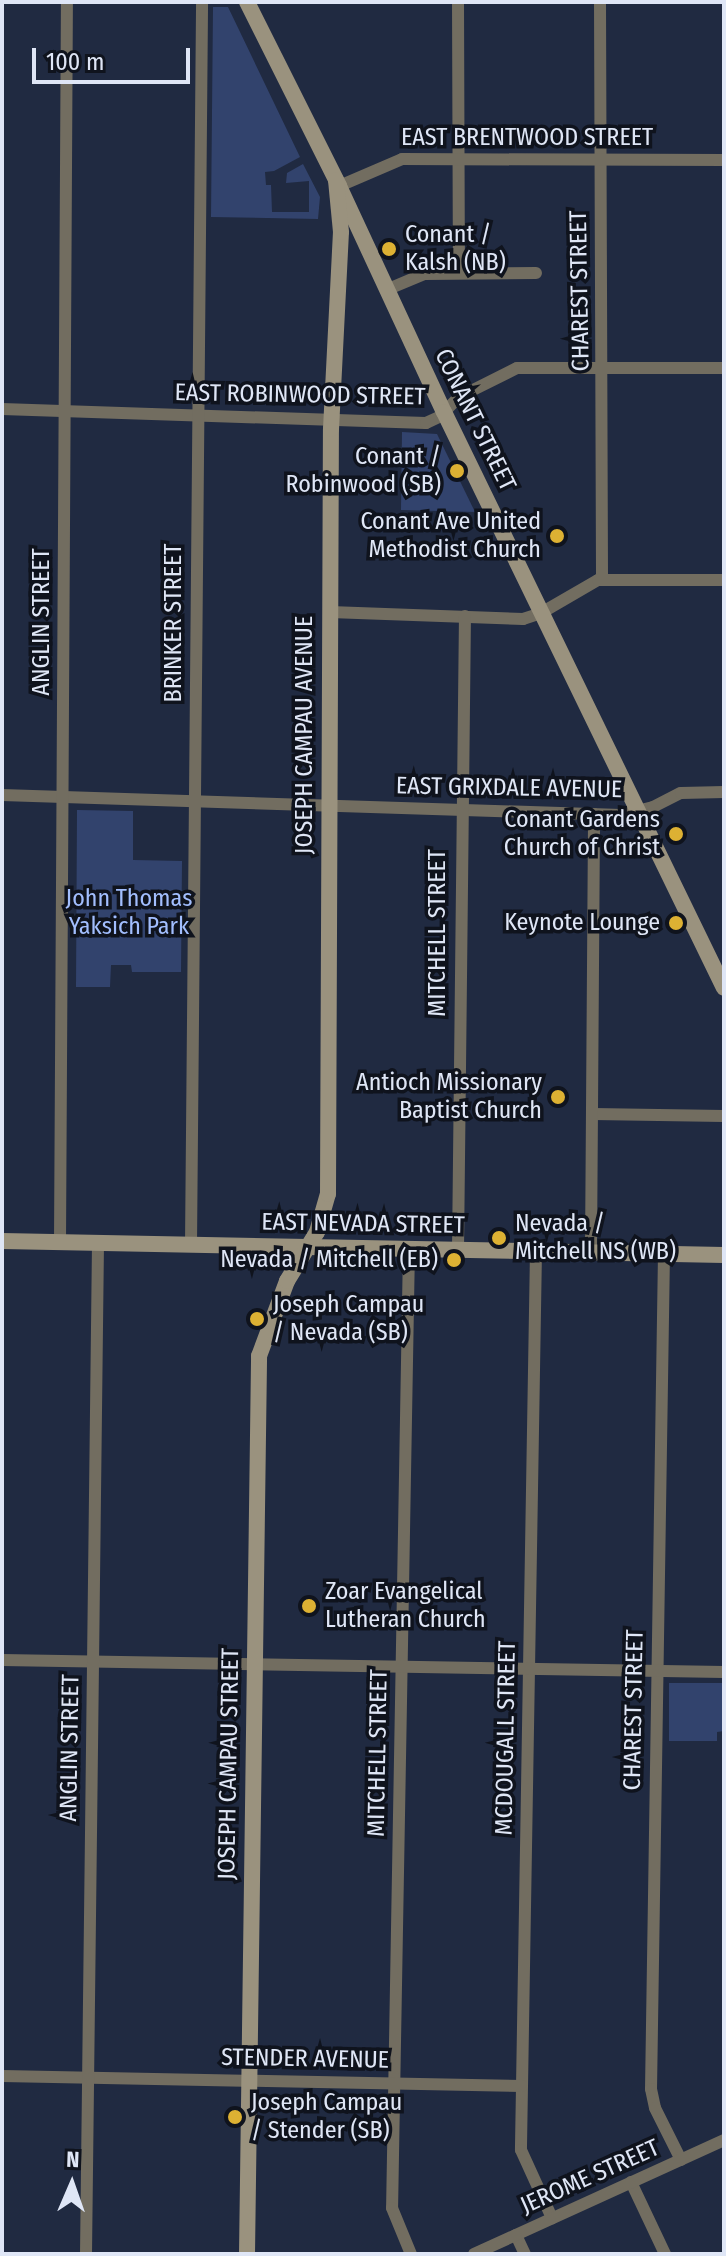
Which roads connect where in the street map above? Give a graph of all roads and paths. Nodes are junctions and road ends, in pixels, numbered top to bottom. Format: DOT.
graph roads {
  1 [pos="67,2"];
  2 [pos="202,2"];
  3 [pos="247,2"];
  4 [pos="458,2"];
  5 [pos="600,2"];
  6 [pos="460,158"];
  7 [pos="601,159"];
  8 [pos="724,160"];
  9 [pos="337,184"];
  10 [pos="459,273"];
  11 [pos="536,273"];
  12 [pos="386,290"];
  13 [pos="602,367"];
  14 [pos="724,368"];
  15 [pos="2,409"];
  16 [pos="65,411"];
  17 [pos="444,412"];
  18 [pos="198,415"];
  19 [pos="331,420"];
  20 [pos="602,580"];
  21 [pos="724,580"];
  22 [pos="330,612"];
  23 [pos="541,613"];
  24 [pos="464,616"];
  25 [pos="724,792"];
  26 [pos="2,795"];
  27 [pos="62,796"];
  28 [pos="195,801"];
  29 [pos="328,805"];
  30 [pos="461,810"];
  31 [pos="638,811"];
  32 [pos="594,814"];
  33 [pos="724,988"];
  34 [pos="593,1114"];
  35 [pos="724,1116"];
  36 [pos="2,1241"];
  37 [pos="60,1242"];
  38 [pos="98,1243"];
  39 [pos="191,1245"];
  40 [pos="309,1247"];
  41 [pos="409,1248"];
  42 [pos="458,1250"];
  43 [pos="536,1251"];
  44 [pos="591,1252"];
  45 [pos="664,1253"];
  46 [pos="724,1255"];
  47 [pos="287,1281"];
  48 [pos="2,1660"];
  49 [pos="93,1661"];
  50 [pos="255,1666"];
  51 [pos="401,1668"];
  52 [pos="529,1670"];
  53 [pos="657,1671"];
  54 [pos="724,1672"];
  55 [pos="2,2076"];
  56 [pos="88,2076"];
  57 [pos="250,2080"];
  58 [pos="395,2083"];
  59 [pos="522,2086"];
  60 [pos="724,2140"];
  61 [pos="681,2160"];
  62 [pos="631,2182"];
  63 [pos="552,2218"];
  64 [pos="516,2235"];
  65 [pos="86,2254"];
  66 [pos="247,2254"];
  67 [pos="411,2254"];
  68 [pos="474,2254"];
  69 [pos="525,2254"];
  70 [pos="665,2254"];
  1 -- 16 [label="street, ANGLIN STREET"];
  2 -- 18 [label="street, BRINKER STREET"];
  3 -- 9 [label="street, CONANT STREET"];
  4 -- 6 [label="street"];
  5 -- 7 [label="street, CHAREST STREET"];
  6 -- 7 [label="street, EAST BRENTWOOD STREET"];
  6 -- 9 [label="street, EAST BRENTWOOD STREET"];
  6 -- 10 [label="street"];
  7 -- 8 [label="street, EAST BRENTWOOD STREET"];
  7 -- 13 [label="street, CHAREST STREET"];
  9 -- 12 [label="street, CONANT STREET"];
  9 -- 19 [label="street, JOSEPH CAMPAU AVENUE"];
  10 -- 11 [label="street"];
  10 -- 12 [label="street"];
  12 -- 17 [label="street, CONANT STREET"];
  13 -- 14 [label="street, EAST ROBINWOOD STREET"];
  13 -- 17 [label="street, EAST ROBINWOOD STREET"];
  13 -- 20 [label="street, CHAREST STREET"];
  15 -- 16 [label="street, EAST ROBINWOOD STREET"];
  16 -- 18 [label="street, EAST ROBINWOOD STREET"];
  16 -- 27 [label="street, ANGLIN STREET"];
  17 -- 19 [label="street, EAST ROBINWOOD STREET"];
  17 -- 23 [label="street, CONANT STREET"];
  18 -- 19 [label="street, EAST ROBINWOOD STREET"];
  18 -- 28 [label="street, BRINKER STREET"];
  19 -- 22 [label="street, JOSEPH CAMPAU AVENUE"];
  20 -- 21 [label="street"];
  20 -- 23 [label="street"];
  22 -- 24 [label="street"];
  22 -- 29 [label="street, JOSEPH CAMPAU AVENUE"];
  23 -- 24 [label="street"];
  23 -- 31 [label="street, CONANT STREET"];
  24 -- 30 [label="street, MITCHELL STREET"];
  25 -- 31 [label="street, EAST GRIXDALE AVENUE"];
  26 -- 27 [label="street, EAST GRIXDALE AVENUE"];
  27 -- 28 [label="street, EAST GRIXDALE AVENUE"];
  27 -- 37 [label="street, ANGLIN STREET"];
  28 -- 29 [label="street, EAST GRIXDALE AVENUE"];
  28 -- 39 [label="street, BRINKER STREET"];
  29 -- 30 [label="street, EAST GRIXDALE AVENUE"];
  29 -- 40 [label="street, JOSEPH CAMPAU AVENUE"];
  30 -- 32 [label="street, EAST GRIXDALE AVENUE"];
  30 -- 42 [label="street, MITCHELL STREET"];
  31 -- 32 [label="street, EAST GRIXDALE AVENUE"];
  31 -- 33 [label="street, CONANT STREET"];
  32 -- 34 [label="street"];
  34 -- 35 [label="street"];
  34 -- 44 [label="street"];
  36 -- 37 [label="street, EAST NEVADA STREET"];
  37 -- 38 [label="street, EAST NEVADA STREET"];
  38 -- 39 [label="street, EAST NEVADA STREET"];
  38 -- 49 [label="street, ANGLIN STREET"];
  39 -- 40 [label="street, EAST NEVADA STREET"];
  40 -- 41 [label="street, EAST NEVADA STREET"];
  40 -- 47 [label="street, JOSEPH CAMPAU AVENUE"];
  41 -- 42 [label="street, EAST NEVADA STREET"];
  41 -- 51 [label="street, MITCHELL STREET"];
  42 -- 43 [label="street, EAST NEVADA STREET"];
  43 -- 44 [label="street, EAST NEVADA STREET"];
  43 -- 52 [label="street, MCDOUGALL STREET"];
  44 -- 45 [label="street, EAST NEVADA STREET"];
  45 -- 46 [label="street, EAST NEVADA STREET"];
  45 -- 53 [label="street, CHAREST STREET"];
  47 -- 50 [label="street, JOSEPH CAMPAU STREET"];
  48 -- 49 [label="street"];
  49 -- 50 [label="street"];
  49 -- 56 [label="street, ANGLIN STREET"];
  50 -- 51 [label="street"];
  50 -- 57 [label="street, JOSEPH CAMPAU STREET"];
  51 -- 52 [label="street"];
  51 -- 58 [label="street, MITCHELL STREET"];
  52 -- 53 [label="street"];
  52 -- 59 [label="street, MCDOUGALL STREET"];
  53 -- 54 [label="street"];
  53 -- 61 [label="street, CHAREST STREET"];
  55 -- 56 [label="street, STENDER AVENUE"];
  56 -- 57 [label="street, STENDER AVENUE"];
  56 -- 65 [label="street, ANGLIN STREET"];
  57 -- 58 [label="street, STENDER AVENUE"];
  57 -- 66 [label="street, JOSEPH CAMPAU STREET"];
  58 -- 59 [label="street, STENDER AVENUE"];
  58 -- 67 [label="street, MITCHELL STREET"];
  59 -- 63 [label="street, MCDOUGALL STREET"];
  60 -- 61 [label="street, JEROME STREET"];
  61 -- 62 [label="street, JEROME STREET"];
  62 -- 63 [label="street, JEROME STREET"];
  62 -- 70 [label="street"];
  63 -- 64 [label="street, JEROME STREET"];
  64 -- 68 [label="street, JEROME STREET"];
  64 -- 69 [label="street"];
}
